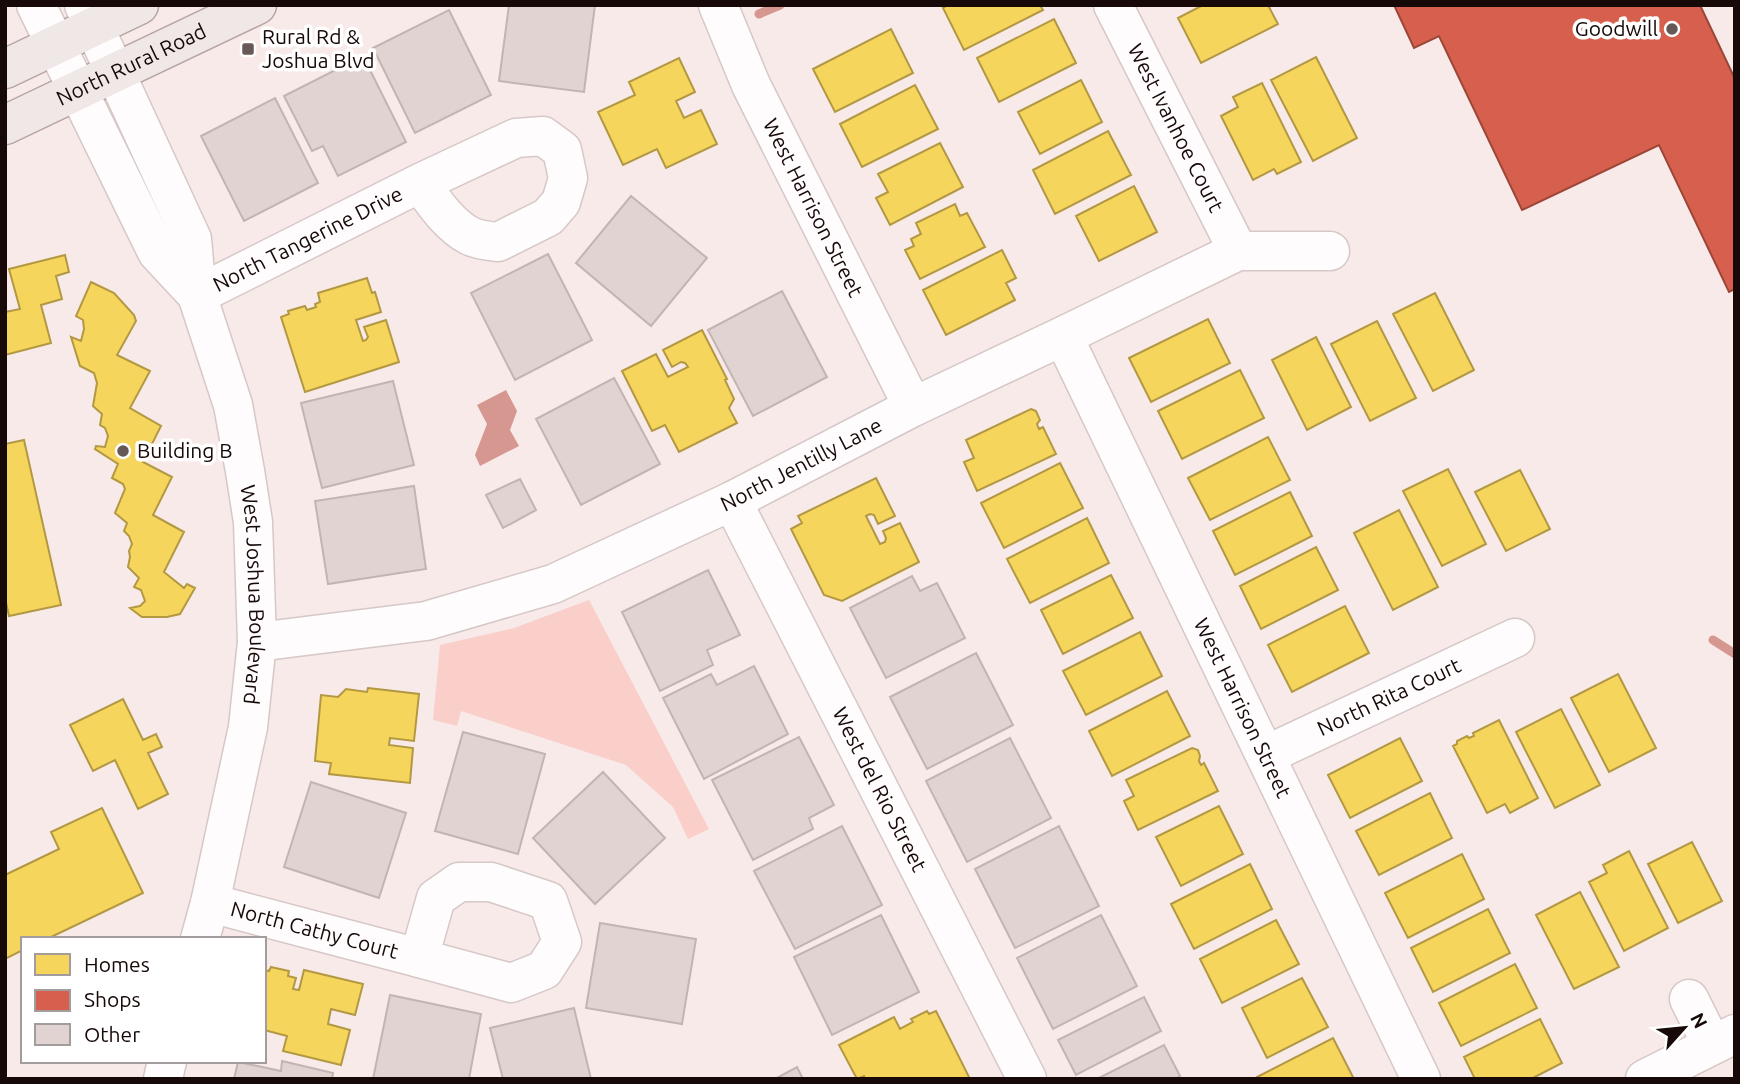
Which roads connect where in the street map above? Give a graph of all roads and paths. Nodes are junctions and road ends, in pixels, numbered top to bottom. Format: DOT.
graph roads {
  1 [pos="36,5"];
  2 [pos="139,5"];
  3 [pos="257,5"];
  4 [pos="718,5"];
  5 [pos="1113,5"];
  6 [pos="89,16"];
  7 [pos="55,46"];
  8 [pos="5,69"];
  9 [pos="116,73"];
  10 [pos="77,91"];
  11 [pos="5,125"];
  12 [pos="420,183"];
  13 [pos="1238,251"];
  14 [pos="1330,251"];
  15 [pos="197,295"];
  16 [pos="1063,336"];
  17 [pos="913,407"];
  18 [pos="732,501"];
  19 [pos="1515,638"];
  20 [pos="257,642"];
  21 [pos="1266,755"];
  22 [pos="205,921"];
  23 [pos="419,958"];
  24 [pos="1689,999"];
  25 [pos="1723,1040"];
  26 [pos="1027,1079"];
  27 [pos="1422,1079"];
  28 [pos="1645,1079"];
  1 -- 7 [label="street, West Joshua Boulevard"];
  2 -- 6 [label="main road"];
  3 -- 9 [label="main road, North Rural Road"];
  4 -- 17 [label="street, West Harrison Street"];
  5 -- 13 [label="street, West Ivanhoe Court"];
  6 -- 7 [label="main road"];
  6 -- 9 [label="street, West Joshua Boulevard"];
  7 -- 8 [label="main road"];
  7 -- 10 [label="street, West Joshua Boulevard"];
  9 -- 10 [label="main road, North Rural Road"];
  9 -- 15 [label="street, West Joshua Boulevard"];
  10 -- 11 [label="main road, North Rural Road"];
  10 -- 15 [label="street, West Joshua Boulevard"];
  12 -- 15 [label="street, North Tangerine Drive"];
  13 -- 14 [label="street, North Jentilly Lane"];
  13 -- 16 [label="street, North Jentilly Lane"];
  15 -- 20 [label="street, West Joshua Boulevard"];
  16 -- 17 [label="street, North Jentilly Lane"];
  16 -- 21 [label="street, West Harrison Street"];
  17 -- 18 [label="street, North Jentilly Lane"];
  18 -- 20 [label="street, North Jentilly Lane"];
  18 -- 26 [label="street, West del Rio Street"];
  19 -- 21 [label="street, North Rita Court"];
  20 -- 22 [label="street, West Joshua Boulevard"];
  21 -- 27 [label="street, West Harrison Street"];
  22 -- 23 [label="street, North Cathy Court"];
  24 -- 25 [label="street"];
  25 -- 28 [label="street"];
}
